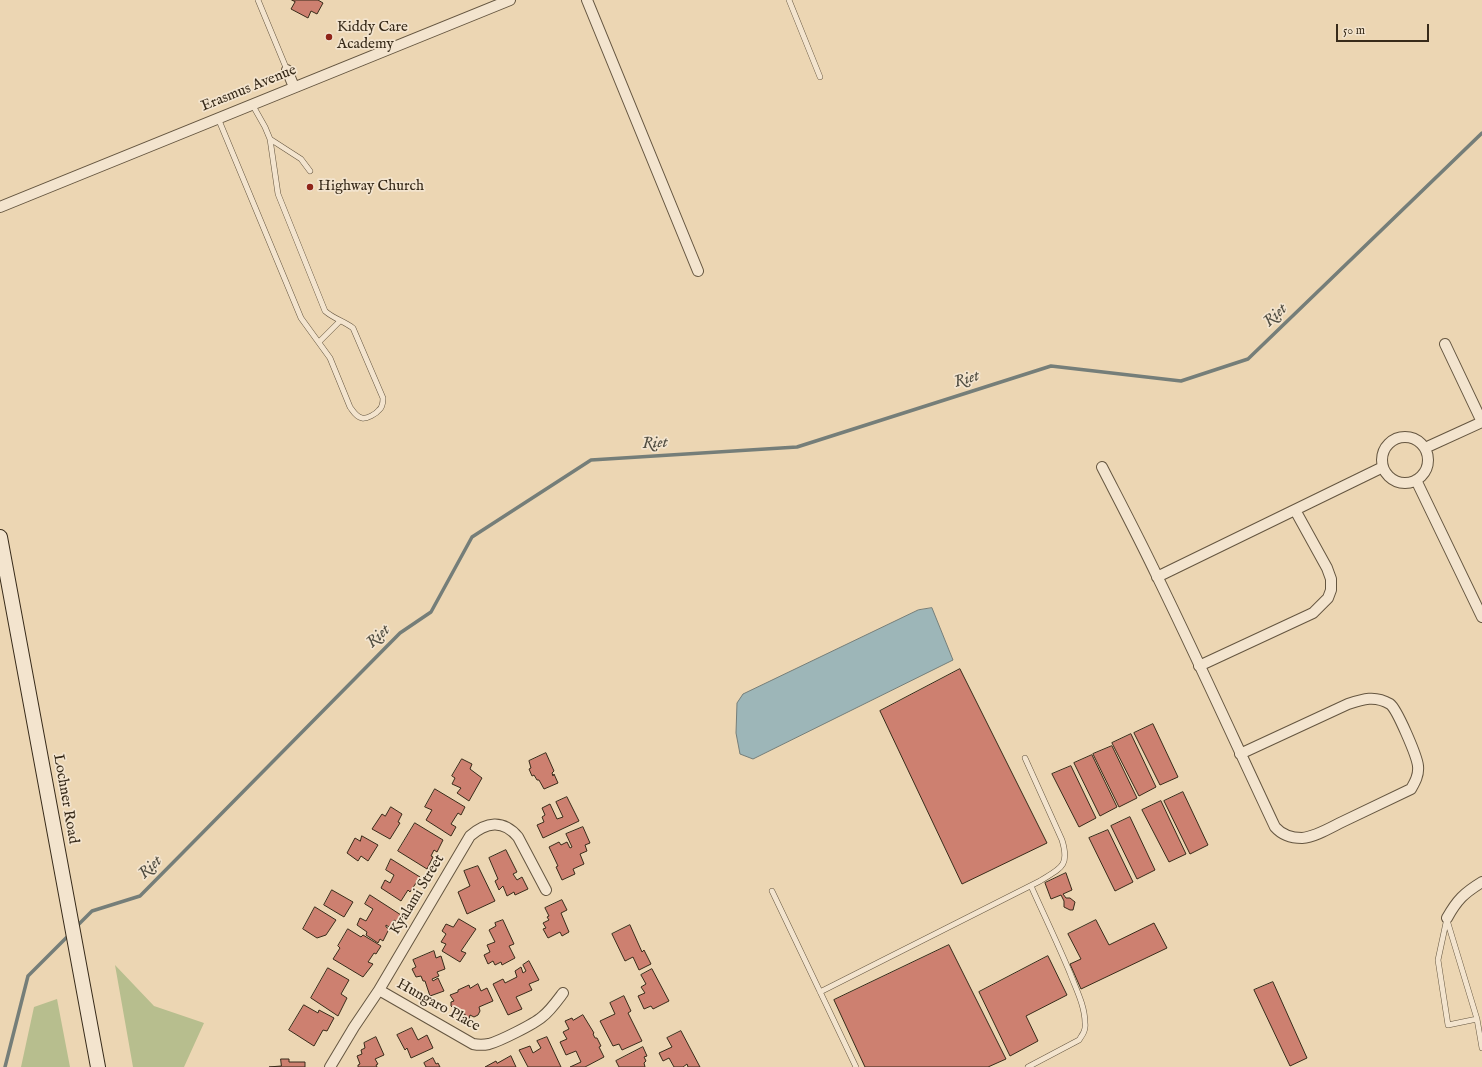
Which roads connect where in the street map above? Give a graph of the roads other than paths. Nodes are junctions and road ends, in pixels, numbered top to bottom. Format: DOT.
graph roads {
  1 [pos="258,0"];
  2 [pos="510,0"];
  3 [pos="587,0"];
  4 [pos="789,0"];
  5 [pos="287,70"];
  6 [pos="820,77"];
  7 [pos="294,87"];
  8 [pos="252,104"];
  9 [pos="218,118"];
  10 [pos="270,139"];
  11 [pos="310,172"];
  12 [pos="0,207"];
  13 [pos="698,271"];
  14 [pos="340,321"];
  15 [pos="319,342"];
  16 [pos="1445,344"];
  17 [pos="1482,422"];
  18 [pos="1425,448"];
  19 [pos="1102,467"];
  20 [pos="1383,467"];
  21 [pos="1416,480"];
  22 [pos="1295,510"];
  23 [pos="0,537"];
  24 [pos="1157,577"];
  25 [pos="1482,617"];
  26 [pos="1199,666"];
  27 [pos="1240,754"];
  28 [pos="1025,758"];
  29 [pos="1482,882"];
  30 [pos="1031,886"];
  31 [pos="546,890"];
  32 [pos="772,890"];
  33 [pos="1447,918"];
  34 [pos="379,990"];
  35 [pos="820,992"];
  36 [pos="563,994"];
  37 [pos="1477,1019"];
  38 [pos="1482,1048"];
  39 [pos="98,1067"];
  40 [pos="330,1067"];
  41 [pos="856,1067"];
  42 [pos="1028,1067"];
  1 -- 5 [label="lane"];
  2 -- 7 [label="street, Erasmus Avenue"];
  3 -- 13 [label="street"];
  4 -- 6 [label="lane"];
  5 -- 7 [label="street"];
  7 -- 8 [label="street, Erasmus Avenue"];
  8 -- 9 [label="street, Erasmus Avenue"];
  8 -- 10 [label="lane"];
  9 -- 12 [label="street, Erasmus Avenue"];
  9 -- 15 [label="lane"];
  10 -- 11 [label="lane"];
  10 -- 14 [label="lane"];
  14 -- 15 [label="lane"];
  14 -- 15 [label="lane"];
  16 -- 17 [label="street"];
  17 -- 18 [label="street"];
  18 -- 20 [label="street"];
  18 -- 21 [label="street"];
  19 -- 24 [label="street"];
  20 -- 21 [label="street"];
  20 -- 22 [label="street"];
  21 -- 25 [label="street"];
  22 -- 24 [label="street"];
  22 -- 26 [label="street"];
  23 -- 39 [label="street, Lochner Road"];
  24 -- 26 [label="street"];
  26 -- 27 [label="street"];
  27 -- 27 [label="street"];
  28 -- 30 [label="lane"];
  29 -- 33 [label="street"];
  30 -- 35 [label="lane"];
  30 -- 42 [label="lane"];
  31 -- 34 [label="street, Kyalami Street"];
  32 -- 35 [label="lane"];
  33 -- 37 [label="lane"];
  33 -- 37 [label="lane"];
  34 -- 36 [label="street, Hungaro Place"];
  34 -- 40 [label="street, Kyalami Street"];
  35 -- 41 [label="lane"];
  37 -- 38 [label="lane"];
}
